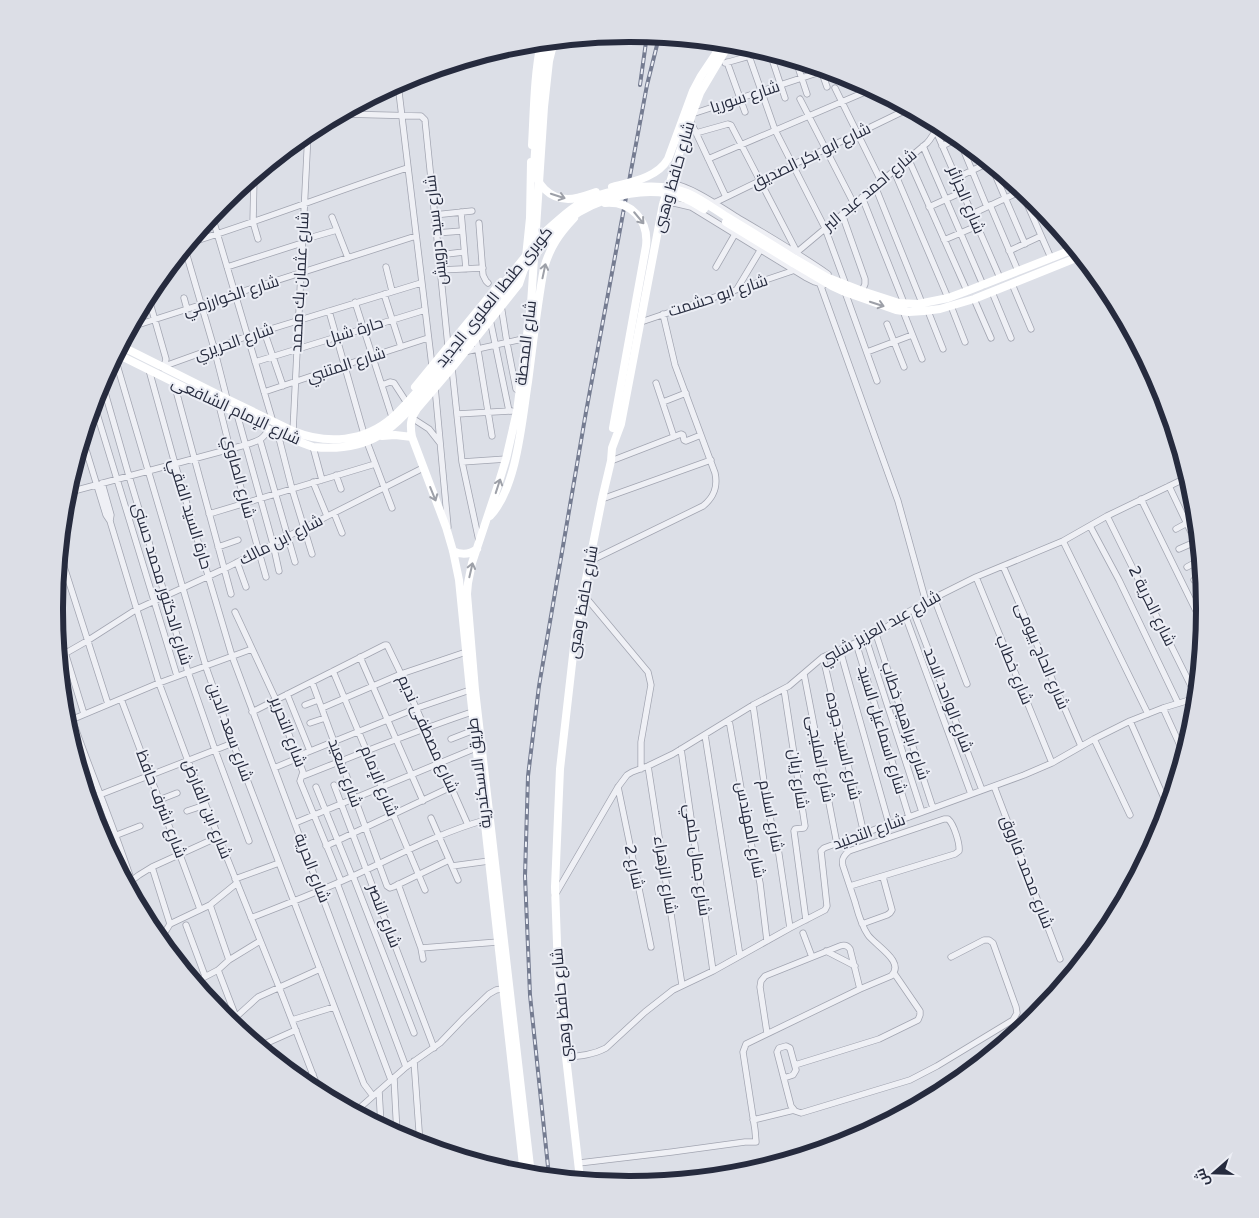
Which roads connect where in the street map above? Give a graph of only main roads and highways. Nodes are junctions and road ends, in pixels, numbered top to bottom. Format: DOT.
graph roads {
  1 [pos="553,48"];
  2 [pos="545,49"];
  3 [pos="539,50"];
  4 [pos="719,50"];
  5 [pos="725,51"];
  6 [pos="595,205"];
  7 [pos="580,212"];
  8 [pos="527,249"];
  9 [pos="1068,251"];
  10 [pos="795,259"];
  11 [pos="1075,259"];
  12 [pos="1031,266"];
  13 [pos="1034,275"];
  14 [pos="521,280"];
  15 [pos="532,281"];
  16 [pos="845,288"];
  17 [pos="903,307"];
  18 [pos="126,349"];
  19 [pos="122,356"];
  20 [pos="429,385"];
  21 [pos="407,403"];
  22 [pos="377,437"];
  23 [pos="412,437"];
  24 [pos="366,438"];
  25 [pos="612,448"];
  26 [pos="486,520"];
  27 [pos="478,546"];
  28 [pos="453,551"];
  29 [pos="506,988"];
  30 [pos="523,1166"];
  31 [pos="531,1167"];
  32 [pos="579,1173"];
  1 -- 15 [label="main road, شارع المحطة"];
  2 -- 4 [label="main road, one-way, bridge"];
  3 -- 8 [label="main road"];
  5 -- 25 [label="main road, شارع حافظ وهبى"];
  6 -- 7 [label="main road, كوبرى طنطا العلوى الجديد, bridge"];
  6 -- 10 [label="main road, كوبرى طنطا العلوى الجديد, bridge"];
  6 -- 25 [label="main road, one-way, bridge"];
  7 -- 20 [label="main road, كوبرى طنطا العلوى الجديد, bridge"];
  26 -- 7 [label="main road, one-way, bridge"];
  8 -- 14 [label="main road"];
  8 -- 21 [label="main road, شارع الإمام الشافعى"];
  9 -- 12 [label="main road"];
  10 -- 16 [label="main road, كوبرى طنطا العلوى الجديد"];
  10 -- 20 [label="main road, كوبرى طنطا العلوى الجديد, bridge"];
  11 -- 13 [label="main road"];
  12 -- 13 [label="main road"];
  12 -- 17 [label="main road"];
  13 -- 17 [label="main road"];
  14 -- 15 [label="main road"];
  14 -- 20 [label="main road"];
  26 -- 15 [label="main road, شارع المحطة, one-way"];
  16 -- 17 [label="main road"];
  16 -- 17 [label="main road, one-way"];
  18 -- 24 [label="main road, شارع الإمام الشافعى"];
  19 -- 24 [label="main road, شارع الإمام الشافعى"];
  20 -- 21 [label="main road, شارع الإمام الشافعى"];
  20 -- 22 [label="main road, شارع الإمام الشافعى"];
  20 -- 23 [label="main road, طريق الاسكندرية"];
  21 -- 24 [label="main road, شارع الإمام الشافعى"];
  22 -- 23 [label="main road"];
  22 -- 24 [label="main road, شارع الإمام الشافعى"];
  23 -- 28 [label="main road, طريق الاسكندرية, one-way"];
  25 -- 32 [label="main road, شارع حافظ وهبى"];
  26 -- 27 [label="main road, شارع المحطة"];
  27 -- 28 [label="main road"];
  29 -- 27 [label="main road, طريق الاسكندرية, one-way"];
  28 -- 29 [label="main road, طريق الاسكندرية"];
  29 -- 30 [label="main road, طريق الاسكندرية"];
  29 -- 31 [label="main road, طريق الاسكندرية"];
}
